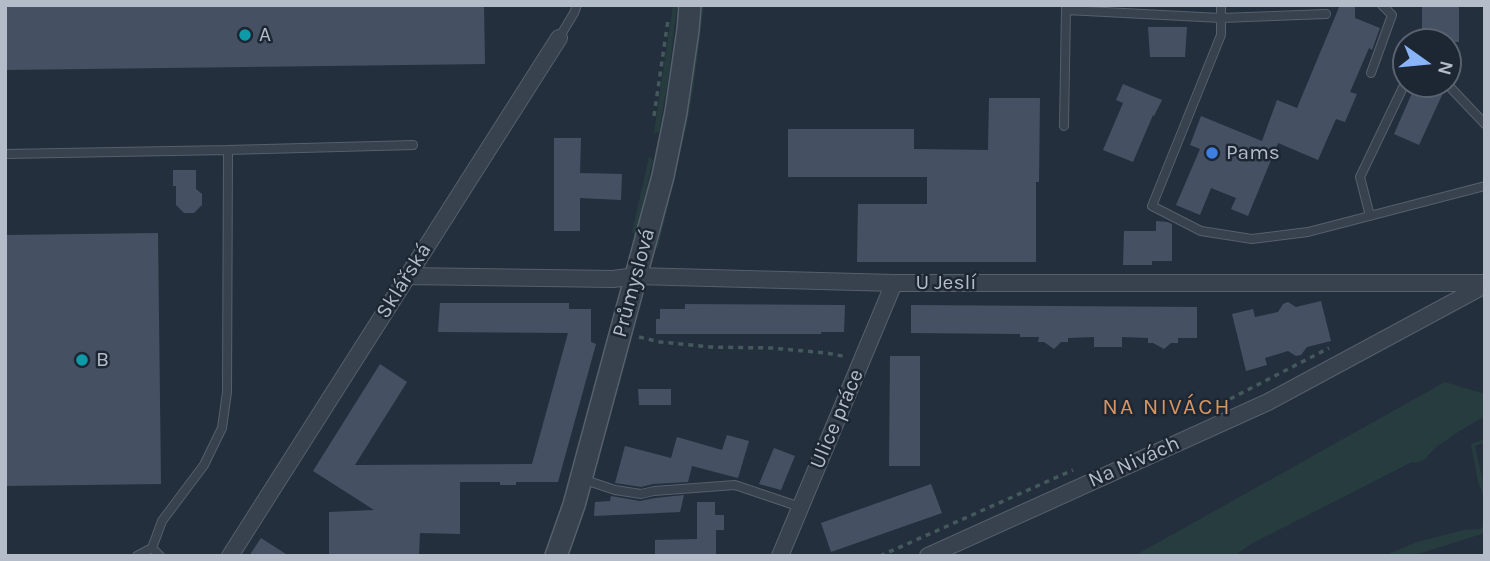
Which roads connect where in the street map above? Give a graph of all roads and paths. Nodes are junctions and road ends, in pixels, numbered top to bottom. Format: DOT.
graph roads {
  1 [pos="577,5"];
  2 [pos="690,5"];
  3 [pos="1221,5"];
  4 [pos="1382,5"];
  5 [pos="1066,8"];
  6 [pos="1326,14"];
  7 [pos="1221,18"];
  8 [pos="668,19"];
  9 [pos="559,38"];
  10 [pos="1371,73"];
  11 [pos="1398,98"];
  12 [pos="1460,98"];
  13 [pos="654,117"];
  14 [pos="1485,124"];
  15 [pos="1064,126"];
  16 [pos="413,145"];
  17 [pos="228,150"];
  18 [pos="5,154"];
  19 [pos="1485,186"];
  20 [pos="1370,216"];
  21 [pos="407,276"];
  22 [pos="636,276"];
  23 [pos="894,283"];
  24 [pos="1485,284"];
  25 [pos="638,336"];
  26 [pos="849,358"];
  27 [pos="581,479"];
  28 [pos="800,507"];
  29 [pos="964,519"];
  30 [pos="152,548"];
  31 [pos="137,556"];
  32 [pos="160,556"];
  33 [pos="230,556"];
  34 [pos="556,556"];
  35 [pos="780,556"];
  36 [pos="880,556"];
  37 [pos="928,556"];
  1 -- 9 [label="lane, Sklářská"];
  2 -- 22 [label="street, Průmyslová"];
  3 -- 7 [label="lane"];
  4 -- 10 [label="lane"];
  5 -- 7 [label="lane"];
  5 -- 15 [label="lane"];
  6 -- 7 [label="lane"];
  7 -- 20 [label="lane"];
  8 -- 13 [label="path"];
  9 -- 21 [label="street, Sklářská"];
  11 -- 20 [label="lane"];
  12 -- 14 [label="lane"];
  16 -- 17 [label="lane"];
  17 -- 18 [label="lane"];
  17 -- 30 [label="lane"];
  19 -- 20 [label="lane"];
  21 -- 22 [label="street, U Jeslí"];
  21 -- 33 [label="street, Sklářská"];
  22 -- 23 [label="street, U Jeslí"];
  22 -- 27 [label="street, Průmyslová"];
  23 -- 24 [label="street, U Jeslí"];
  23 -- 28 [label="street, Ulice práce"];
  24 -- 37 [label="street, Na Nivách"];
  25 -- 26 [label="path"];
  27 -- 28 [label="lane"];
  27 -- 34 [label="street, Průmyslová"];
  28 -- 35 [label="street, Ulice práce"];
  29 -- 36 [label="path"];
  30 -- 31 [label="lane"];
  30 -- 32 [label="lane"];
}
